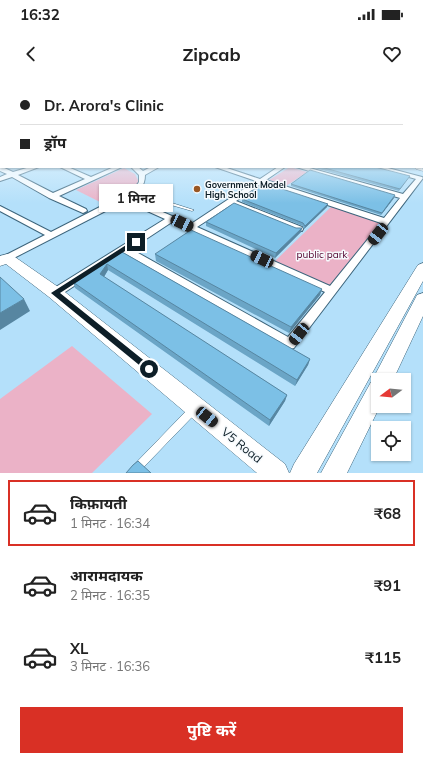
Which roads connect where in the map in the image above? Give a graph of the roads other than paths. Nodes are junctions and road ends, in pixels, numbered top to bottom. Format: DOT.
graph roads {
  1 [pos="0,168"];
  2 [pos="33,168"];
  3 [pos="65,168"];
  4 [pos="117,168"];
  5 [pos="135,168"];
  6 [pos="154,168"];
  7 [pos="221,168"];
  8 [pos="281,168"];
  9 [pos="303,168"];
  10 [pos="381,168"];
  11 [pos="142,174"];
  12 [pos="13,175"];
  13 [pos="0,179"];
  14 [pos="90,179"];
  15 [pos="262,181"];
  16 [pos="52,196"];
  17 [pos="162,197"];
  18 [pos="405,197"];
  19 [pos="125,198"];
  20 [pos="231,202"];
  21 [pos="171,204"];
  22 [pos="0,208"];
  23 [pos="192,210"];
  24 [pos="83,211"];
  25 [pos="158,212"];
  26 [pos="173,218"];
  27 [pos="387,222"];
  28 [pos="192,227"];
  29 [pos="299,229"];
  30 [pos="50,235"];
  31 [pos="124,249"];
  32 [pos="4,259"];
  33 [pos="423,268"];
  34 [pos="332,291"];
  35 [pos="55,293"];
  36 [pos="423,299"];
  37 [pos="386,373"];
  38 [pos="371,402"];
  39 [pos="195,408"];
  40 [pos="132,473"];
  41 [pos="276,473"];
  42 [pos="303,473"];
  43 [pos="334,473"];
  1 -- 12 [label="street"];
  2 -- 12 [label="street"];
  3 -- 14 [label="street"];
  4 -- 14 [label="street"];
  5 -- 11 [label="street"];
  6 -- 11 [label="street"];
  7 -- 15 [label="street"];
  8 -- 15 [label="street"];
  9 -- 18 [label="street"];
  10 -- 18 [label="street"];
  11 -- 19 [label="street"];
  12 -- 13 [label="street"];
  12 -- 16 [label="street"];
  14 -- 16 [label="street"];
  15 -- 20 [label="street"];
  15 -- 27 [label="street"];
  16 -- 24 [label="street"];
  17 -- 21 [label="lane"];
  18 -- 27 [label="street"];
  19 -- 25 [label="street"];
  19 -- 30 [label="street"];
  20 -- 28 [label="street"];
  20 -- 29 [label="street"];
  21 -- 23 [label="lane"];
  21 -- 25 [label="lane"];
  22 -- 30 [label="street"];
  25 -- 26 [label="street"];
  26 -- 28 [label="street"];
  26 -- 31 [label="street"];
  27 -- 34 [label="street"];
  28 -- 34 [label="street"];
  30 -- 32 [label="street"];
  31 -- 34 [label="street"];
  31 -- 35 [label="street"];
  32 -- 35 [label="main road, V5 Road"];
  33 -- 42 [label="main road"];
  35 -- 39 [label="main road, V5 Road"];
  36 -- 37 [label="main road"];
  38 -- 43 [label="main road"];
  39 -- 40 [label="lane"];
  39 -- 41 [label="main road, V5 Road"];
}
